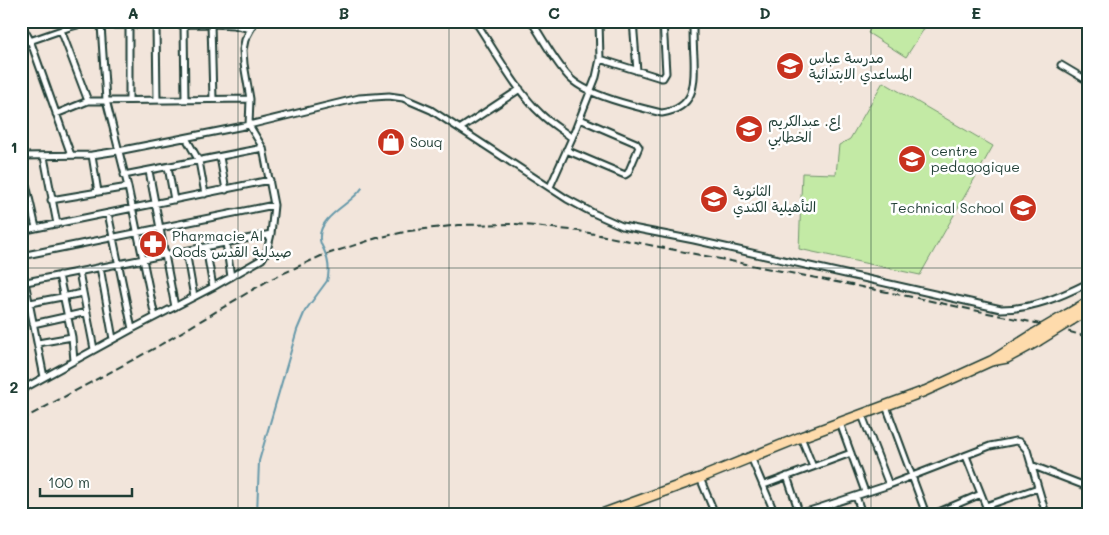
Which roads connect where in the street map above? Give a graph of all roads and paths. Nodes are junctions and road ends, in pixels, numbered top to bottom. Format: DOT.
graph roads {
  1 [pos="93,21"];
  2 [pos="255,21"];
  3 [pos="475,21"];
  4 [pos="531,21"];
  5 [pos="599,21"];
  6 [pos="633,21"];
  7 [pos="663,21"];
  8 [pos="693,21"];
  9 [pos="100,23"];
  10 [pos="163,23"];
  11 [pos="21,24"];
  12 [pos="69,24"];
  13 [pos="212,24"];
  14 [pos="156,25"];
  15 [pos="184,25"];
  16 [pos="129,26"];
  17 [pos="251,29"];
  18 [pos="61,30"];
  19 [pos="30,40"];
  20 [pos="21,44"];
  21 [pos="600,59"];
  22 [pos="1061,65"];
  23 [pos="637,71"];
  24 [pos="1088,81"];
  25 [pos="520,89"];
  26 [pos="591,92"];
  27 [pos="213,99"];
  28 [pos="250,99"];
  29 [pos="106,100"];
  30 [pos="129,100"];
  31 [pos="157,100"];
  32 [pos="185,100"];
  33 [pos="88,101"];
  34 [pos="56,114"];
  35 [pos="580,119"];
  36 [pos="249,125"];
  37 [pos="461,128"];
  38 [pos="186,138"];
  39 [pos="572,138"];
  40 [pos="263,148"];
  41 [pos="566,150"];
  42 [pos="118,152"];
  43 [pos="71,155"];
  44 [pos="92,155"];
  45 [pos="21,156"];
  46 [pos="44,156"];
  47 [pos="220,156"];
  48 [pos="199,161"];
  49 [pos="21,162"];
  50 [pos="168,167"];
  51 [pos="149,171"];
  52 [pos="124,175"];
  53 [pos="270,180"];
  54 [pos="128,187"];
  55 [pos="550,187"];
  56 [pos="226,190"];
  57 [pos="98,192"];
  58 [pos="205,194"];
  59 [pos="51,200"];
  60 [pos="174,200"];
  61 [pos="155,204"];
  62 [pos="274,205"];
  63 [pos="132,208"];
  64 [pos="108,213"];
  65 [pos="56,224"];
  66 [pos="36,228"];
  67 [pos="160,228"];
  68 [pos="21,231"];
  69 [pos="137,233"];
  70 [pos="271,234"];
  71 [pos="113,237"];
  72 [pos="226,243"];
  73 [pos="206,247"];
  74 [pos="186,251"];
  75 [pos="165,255"];
  76 [pos="21,256"];
  77 [pos="143,259"];
  78 [pos="119,264"];
  79 [pos="100,268"];
  80 [pos="79,272"];
  81 [pos="60,276"];
  82 [pos="231,276"];
  83 [pos="23,283"];
  84 [pos="1088,283"];
  85 [pos="213,287"];
  86 [pos="83,293"];
  87 [pos="64,296"];
  88 [pos="194,297"];
  89 [pos="1088,302"];
  90 [pos="30,303"];
  91 [pos="174,307"];
  92 [pos="1088,310"];
  93 [pos="87,312"];
  94 [pos="68,317"];
  95 [pos="155,317"];
  96 [pos="1070,317"];
  97 [pos="34,324"];
  98 [pos="132,329"];
  99 [pos="72,337"];
  100 [pos="113,339"];
  101 [pos="38,343"];
  102 [pos="94,349"];
  103 [pos="74,361"];
  104 [pos="44,377"];
  105 [pos="21,382"];
  106 [pos="22,390"];
  107 [pos="886,406"];
  108 [pos="862,415"];
  109 [pos="840,423"];
  110 [pos="801,437"];
  111 [pos="851,453"];
  112 [pos="966,456"];
  113 [pos="751,457"];
  114 [pos="1031,465"];
  115 [pos="813,467"];
  116 [pos="787,476"];
  117 [pos="912,477"];
  118 [pos="700,478"];
  119 [pos="764,485"];
  120 [pos="889,485"];
  121 [pos="1088,487"];
  122 [pos="1038,488"];
  123 [pos="866,492"];
  124 [pos="981,494"];
  125 [pos="856,496"];
  126 [pos="986,506"];
  127 [pos="819,511"];
  128 [pos="602,514"];
  129 [pos="715,514"];
  130 [pos="775,514"];
  131 [pos="862,514"];
  132 [pos="879,514"];
  133 [pos="892,514"];
  134 [pos="926,514"];
  135 [pos="934,514"];
  136 [pos="989,514"];
  137 [pos="1046,514"];
  1 -- 12 [label="street"];
  2 -- 17 [label="street"];
  3 -- 25 [label="street"];
  4 -- 26 [label="street"];
  5 -- 21 [label="street"];
  6 -- 23 [label="street"];
  7 -- 23 [label="street"];
  8 -- 26 [label="street"];
  9 -- 16 [label="street"];
  9 -- 29 [label="street"];
  10 -- 14 [label="street"];
  10 -- 15 [label="street"];
  11 -- 19 [label="street"];
  12 -- 18 [label="street"];
  13 -- 15 [label="street"];
  13 -- 17 [label="street"];
  13 -- 27 [label="street"];
  14 -- 16 [label="street"];
  14 -- 31 [label="street"];
  15 -- 32 [label="street"];
  16 -- 30 [label="street"];
  17 -- 28 [label="street"];
  18 -- 19 [label="street"];
  18 -- 33 [label="street"];
  19 -- 20 [label="street"];
  19 -- 34 [label="street"];
  21 -- 23 [label="street"];
  21 -- 26 [label="street"];
  22 -- 24 [label="street"];
  25 -- 37 [label="street"];
  25 -- 39 [label="street"];
  26 -- 35 [label="street"];
  27 -- 28 [label="street"];
  27 -- 32 [label="street"];
  28 -- 36 [label="street"];
  29 -- 30 [label="street"];
  29 -- 33 [label="street"];
  29 -- 42 [label="street"];
  30 -- 31 [label="street"];
  31 -- 32 [label="street"];
  33 -- 34 [label="street"];
  34 -- 43 [label="street"];
  35 -- 39 [label="street"];
  35 -- 41 [label="street"];
  36 -- 37 [label="street"];
  36 -- 38 [label="street"];
  36 -- 40 [label="street"];
  37 -- 55 [label="street"];
  38 -- 42 [label="street"];
  38 -- 48 [label="street"];
  39 -- 41 [label="street"];
  40 -- 47 [label="street"];
  40 -- 53 [label="street"];
  41 -- 55 [label="street"];
  42 -- 44 [label="street"];
  42 -- 52 [label="street"];
  43 -- 44 [label="street"];
  43 -- 46 [label="street"];
  44 -- 57 [label="street"];
  45 -- 46 [label="street"];
  46 -- 59 [label="street"];
  47 -- 48 [label="street"];
  47 -- 56 [label="street"];
  48 -- 50 [label="street"];
  48 -- 58 [label="street"];
  49 -- 66 [label="street"];
  50 -- 51 [label="street"];
  50 -- 60 [label="street"];
  51 -- 52 [label="street"];
  51 -- 61 [label="street"];
  52 -- 54 [label="street"];
  53 -- 56 [label="street"];
  53 -- 62 [label="street"];
  54 -- 57 [label="street"];
  54 -- 63 [label="street"];
  55 -- 84 [label="street"];
  56 -- 58 [label="street"];
  57 -- 59 [label="street"];
  58 -- 60 [label="street"];
  59 -- 65 [label="street"];
  60 -- 61 [label="street"];
  61 -- 63 [label="street"];
  61 -- 67 [label="street"];
  62 -- 67 [label="street"];
  62 -- 70 [label="street"];
  63 -- 64 [label="street"];
  63 -- 69 [label="street"];
  64 -- 65 [label="street"];
  64 -- 71 [label="street"];
  65 -- 66 [label="street"];
  66 -- 68 [label="street"];
  67 -- 69 [label="street"];
  67 -- 75 [label="street"];
  69 -- 71 [label="street"];
  69 -- 77 [label="street"];
  70 -- 72 [label="street"];
  70 -- 82 [label="street"];
  71 -- 76 [label="street"];
  71 -- 78 [label="street"];
  72 -- 73 [label="street"];
  72 -- 82 [label="street"];
  73 -- 74 [label="street"];
  73 -- 85 [label="street"];
  74 -- 75 [label="street"];
  74 -- 88 [label="street"];
  75 -- 77 [label="street"];
  75 -- 91 [label="street"];
  77 -- 78 [label="street"];
  77 -- 95 [label="street"];
  78 -- 79 [label="street"];
  78 -- 98 [label="street"];
  79 -- 80 [label="street"];
  79 -- 100 [label="street"];
  80 -- 81 [label="street"];
  80 -- 86 [label="street"];
  81 -- 83 [label="street"];
  81 -- 87 [label="street"];
  82 -- 85 [label="street"];
  83 -- 90 [label="street"];
  85 -- 88 [label="street"];
  86 -- 87 [label="street"];
  86 -- 93 [label="street"];
  87 -- 90 [label="street"];
  87 -- 94 [label="street"];
  88 -- 91 [label="street"];
  89 -- 96 [label="highway"];
  90 -- 97 [label="street"];
  91 -- 95 [label="street"];
  92 -- 96 [label="highway"];
  93 -- 94 [label="street"];
  93 -- 102 [label="street"];
  94 -- 97 [label="street"];
  94 -- 99 [label="street"];
  95 -- 98 [label="street"];
  96 -- 107 [label="highway, bridge"];
  97 -- 101 [label="street"];
  98 -- 100 [label="street"];
  99 -- 101 [label="street"];
  99 -- 103 [label="street"];
  100 -- 102 [label="street"];
  101 -- 104 [label="street"];
  102 -- 103 [label="street"];
  103 -- 104 [label="street"];
  104 -- 106 [label="street"];
  105 -- 106 [label="street"];
  107 -- 108 [label="highway"];
  107 -- 117 [label="street"];
  108 -- 109 [label="highway"];
  108 -- 120 [label="street"];
  109 -- 110 [label="highway"];
  109 -- 111 [label="street"];
  110 -- 113 [label="highway"];
  110 -- 115 [label="street"];
  111 -- 115 [label="street"];
  111 -- 123 [label="street"];
  112 -- 114 [label="street"];
  112 -- 117 [label="street"];
  112 -- 124 [label="street"];
  113 -- 118 [label="highway"];
  113 -- 119 [label="street"];
  114 -- 121 [label="street"];
  114 -- 122 [label="street"];
  115 -- 116 [label="street"];
  116 -- 119 [label="street"];
  116 -- 127 [label="street"];
  117 -- 120 [label="street"];
  117 -- 134 [label="street"];
  118 -- 128 [label="highway"];
  118 -- 129 [label="street"];
  119 -- 130 [label="street"];
  120 -- 123 [label="street"];
  122 -- 126 [label="street"];
  122 -- 137 [label="street"];
  123 -- 125 [label="street"];
  124 -- 126 [label="street"];
  124 -- 135 [label="street"];
  125 -- 127 [label="street"];
  125 -- 131 [label="street"];
  126 -- 136 [label="street"];
  132 -- 133 [label="street"];
}
